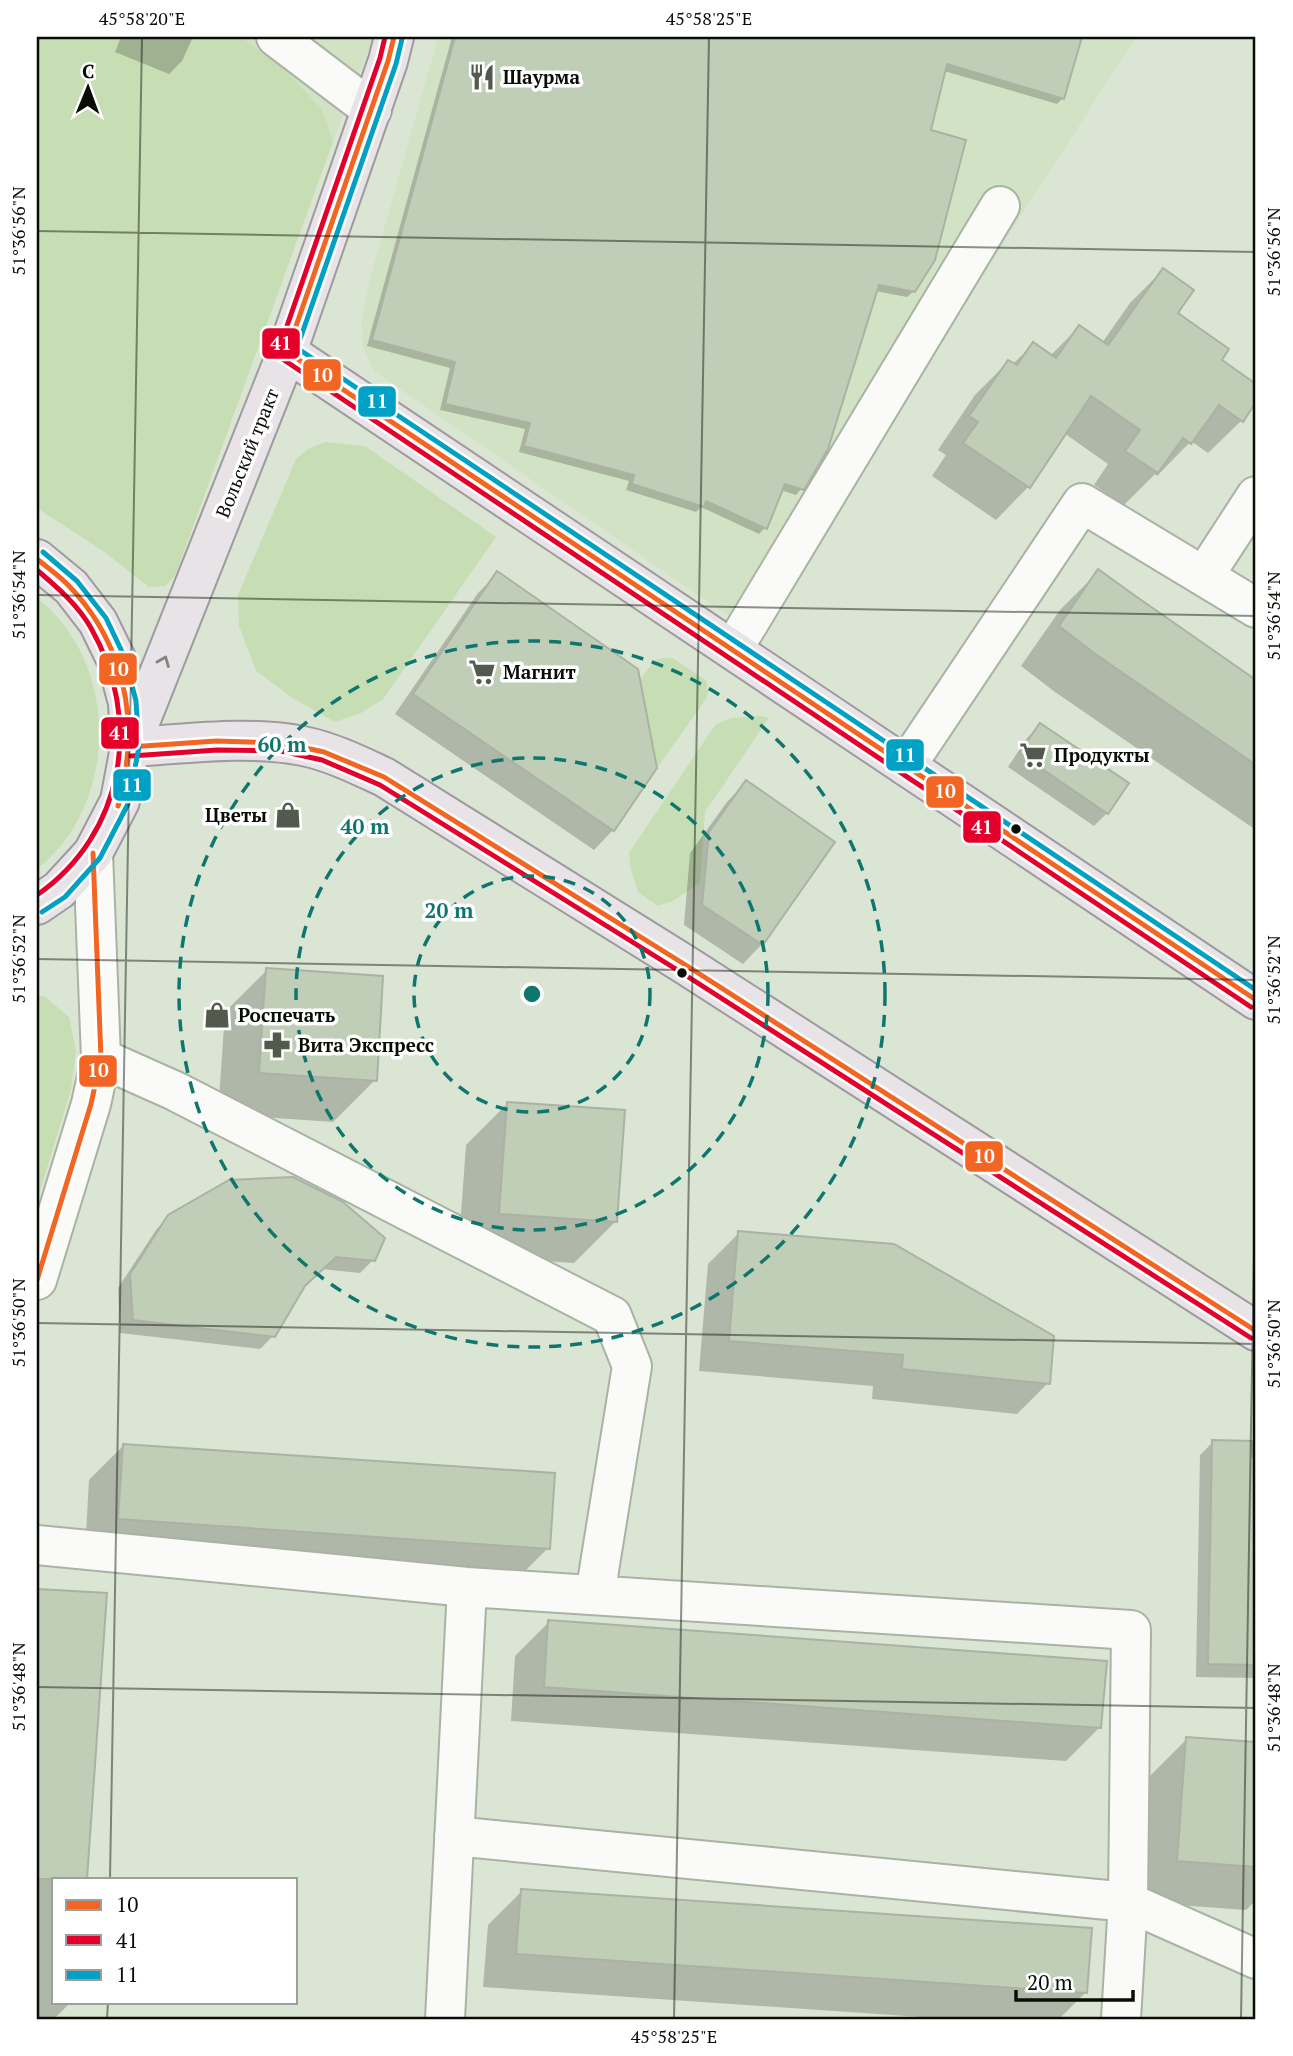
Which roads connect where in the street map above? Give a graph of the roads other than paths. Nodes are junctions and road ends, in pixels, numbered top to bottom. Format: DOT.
graph roads {
  1 [pos="276,37"];
  2 [pos="394,37"];
  3 [pos="372,110"];
  4 [pos="1000,206"];
  5 [pos="287,352"];
  6 [pos="1256,496"];
  7 [pos="37,559"];
  8 [pos="1204,576"];
  9 [pos="1256,608"];
  10 [pos="733,649"];
  11 [pos="130,747"];
  12 [pos="906,766"];
  13 [pos="93,852"];
  14 [pos="37,905"];
  15 [pos="1256,1000"];
  16 [pos="101,1058"];
  17 [pos="37,1280"];
  18 [pos="1256,1331"];
  19 [pos="37,1545"];
  20 [pos="467,1587"];
  21 [pos="595,1595"];
  22 [pos="454,1836"];
  23 [pos="1128,1902"];
  24 [pos="1256,1959"];
  25 [pos="445,2019"];
  26 [pos="1121,2019"];
  1 -- 3 [label="street"];
  2 -- 3 [label="main road, Вольский тракт"];
  3 -- 5 [label="main road, Вольский тракт"];
  4 -- 10 [label="street"];
  5 -- 10 [label="main road"];
  11 -- 5 [label="main road, Вольский тракт, one-way"];
  6 -- 8 [label="street"];
  7 -- 11 [label="main road"];
  8 -- 9 [label="street"];
  8 -- 12 [label="street"];
  10 -- 12 [label="main road"];
  11 -- 13 [label="main road"];
  11 -- 18 [label="main road"];
  12 -- 15 [label="main road"];
  13 -- 14 [label="main road"];
  13 -- 16 [label="street"];
  16 -- 17 [label="street"];
  16 -- 21 [label="street"];
  19 -- 20 [label="street"];
  20 -- 21 [label="street"];
  20 -- 22 [label="street"];
  21 -- 23 [label="street"];
  22 -- 23 [label="street"];
  22 -- 25 [label="street"];
  23 -- 24 [label="street"];
  23 -- 26 [label="street"];
}
